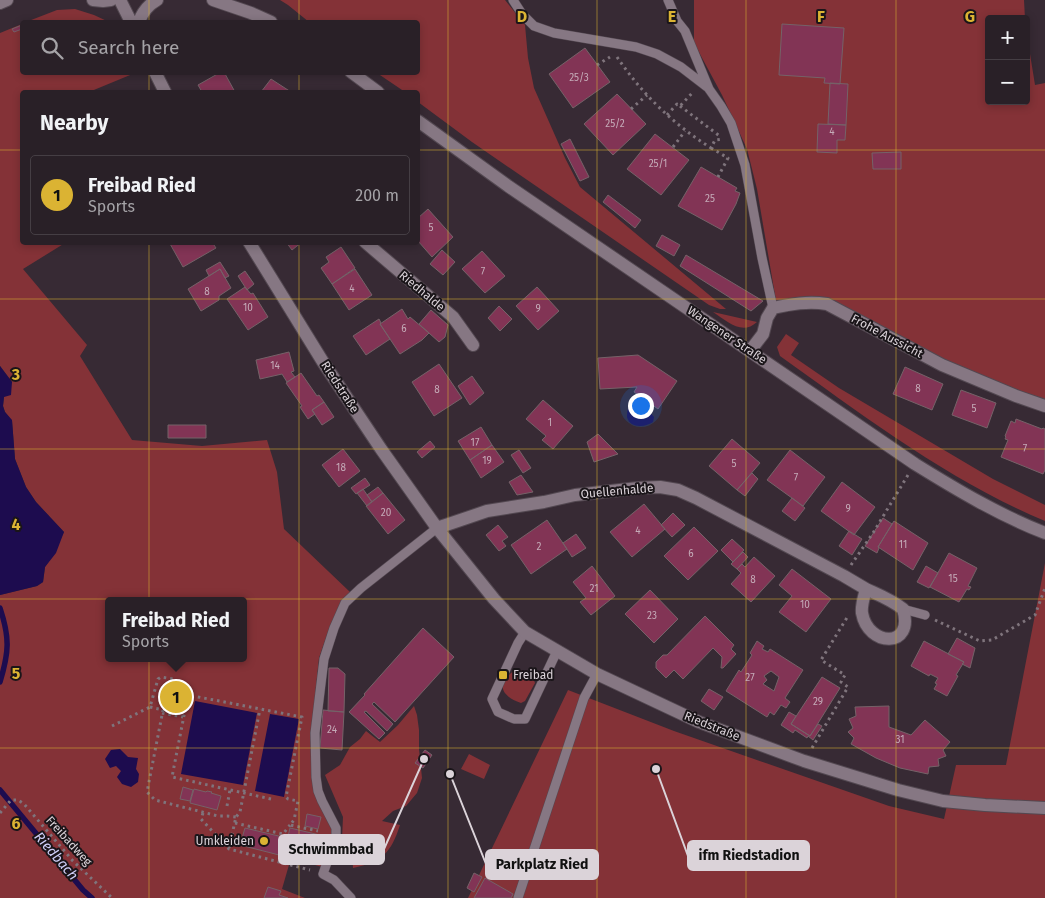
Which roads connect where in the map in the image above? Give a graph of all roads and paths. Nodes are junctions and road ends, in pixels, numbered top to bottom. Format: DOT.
graph roads {
  1 [pos="7,0"];
  2 [pos="93,0"];
  3 [pos="111,0"];
  4 [pos="120,0"];
  5 [pos="157,0"];
  6 [pos="213,0"];
  7 [pos="513,0"];
  8 [pos="668,0"];
  9 [pos="0,3"];
  10 [pos="130,20"];
  11 [pos="140,20"];
  12 [pos="267,20"];
  13 [pos="597,65"];
  14 [pos="156,75"];
  15 [pos="354,75"];
  16 [pos="701,83"];
  17 [pos="709,89"];
  18 [pos="164,90"];
  19 [pos="375,90"];
  20 [pos="647,96"];
  21 [pos="680,106"];
  22 [pos="631,109"];
  23 [pos="667,115"];
  24 [pos="420,121"];
  25 [pos="685,130"];
  26 [pos="673,147"];
  27 [pos="711,148"];
  28 [pos="718,177"];
  29 [pos="252,245"];
  30 [pos="369,245"];
  31 [pos="773,308"];
  32 [pos="473,345"];
  33 [pos="750,351"];
  34 [pos="1045,406"];
  35 [pos="915,464"];
  36 [pos="437,528"];
  37 [pos="1045,533"];
  38 [pos="844,576"];
  39 [pos="1045,588"];
  40 [pos="866,590"];
  41 [pos="903,609"];
  42 [pos="850,612"];
  43 [pos="925,615"];
  44 [pos="525,632"];
  45 [pos="557,650"];
  46 [pos="597,674"];
  47 [pos="173,679"];
  48 [pos="150,707"];
  49 [pos="260,709"];
  50 [pos="162,713"];
  51 [pos="184,717"];
  52 [pos="112,726"];
  53 [pos="804,761"];
  54 [pos="230,790"];
  55 [pos="244,793"];
  56 [pos="271,799"];
  57 [pos="227,806"];
  58 [pos="1045,808"];
  59 [pos="0,813"];
  60 [pos="203,813"];
  61 [pos="236,817"];
  62 [pos="235,823"];
  63 [pos="290,825"];
  64 [pos="318,831"];
  65 [pos="229,849"];
  66 [pos="323,874"];
  67 [pos="112,898"];
  68 [pos="350,898"];
  69 [pos="518,898"];
  1 -- 9 [label="street"];
  2 -- 3 [label="street"];
  4 -- 10 [label="street"];
  5 -- 11 [label="street"];
  6 -- 12 [label="street"];
  7 -- 16 [label="lane"];
  8 -- 17 [label="lane"];
  13 -- 20 [label="path"];
  14 -- 18 [label="street"];
  15 -- 19 [label="street"];
  16 -- 17 [label="lane"];
  16 -- 21 [label="path"];
  17 -- 31 [label="lane"];
  20 -- 22 [label="path"];
  20 -- 23 [label="path"];
  21 -- 23 [label="path"];
  21 -- 27 [label="path"];
  23 -- 25 [label="path"];
  24 -- 33 [label="street, Wangener Straße"];
  25 -- 26 [label="path"];
  25 -- 27 [label="path"];
  27 -- 28 [label="path"];
  29 -- 36 [label="street, Riedstraße"];
  30 -- 32 [label="street, Riedhalde"];
  31 -- 33 [label="street"];
  31 -- 34 [label="street, Frohe Aussicht"];
  33 -- 35 [label="street, Wangener Straße"];
  35 -- 37 [label="street, Wangener Straße"];
  35 -- 38 [label="path"];
  36 -- 38 [label="street, Quellenhalde"];
  36 -- 44 [label="street, Riedstraße"];
  36 -- 66 [label="lane"];
  38 -- 40 [label="street, Quellenhalde"];
  39 -- 43 [label="path"];
  40 -- 41 [label="street, Quellenhalde"];
  40 -- 41 [label="street"];
  41 -- 43 [label="lane"];
  42 -- 53 [label="path"];
  44 -- 45 [label="street, Riedstraße"];
  44 -- 45 [label="lane"];
  45 -- 46 [label="street, Riedstraße"];
  46 -- 53 [label="street, Riedstraße"];
  46 -- 69 [label="lane"];
  47 -- 48 [label="path"];
  48 -- 50 [label="path"];
  48 -- 52 [label="path"];
  49 -- 51 [label="path"];
  49 -- 55 [label="path"];
  49 -- 63 [label="path"];
  50 -- 51 [label="path"];
  50 -- 60 [label="path"];
  51 -- 54 [label="path"];
  53 -- 58 [label="street, Riedstraße"];
  54 -- 55 [label="path"];
  54 -- 57 [label="path"];
  55 -- 56 [label="path"];
  55 -- 61 [label="path"];
  59 -- 67 [label="path, Freibadweg"];
  60 -- 61 [label="path"];
  60 -- 65 [label="path"];
  61 -- 62 [label="path"];
  62 -- 63 [label="path"];
  62 -- 65 [label="path"];
  63 -- 64 [label="path"];
  65 -- 66 [label="path"];
  66 -- 68 [label="lane"];
}
